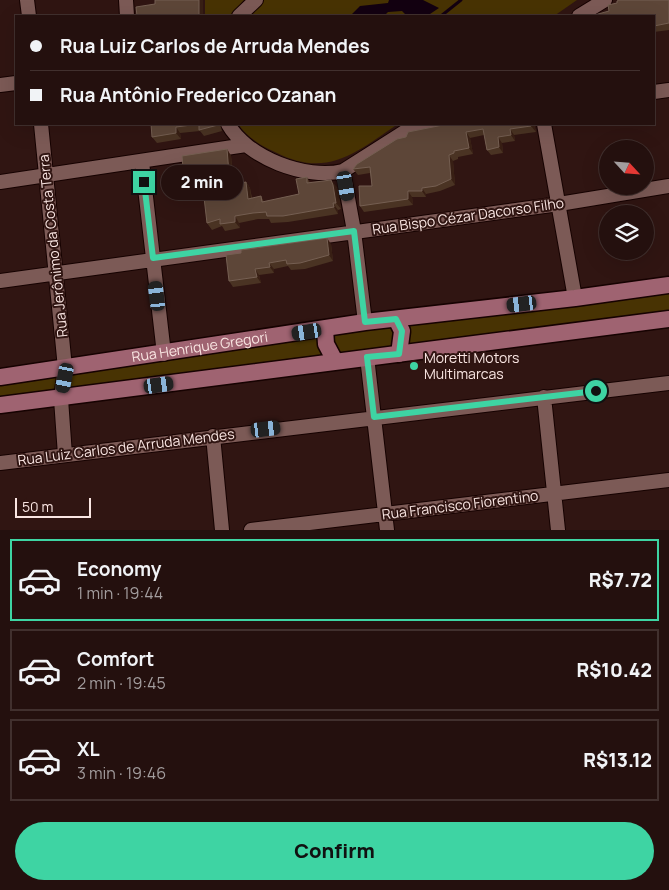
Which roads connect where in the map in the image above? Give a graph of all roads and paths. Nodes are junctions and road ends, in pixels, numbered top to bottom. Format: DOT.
graph roads {
  1 [pos="27,0"];
  2 [pos="126,0"];
  3 [pos="256,0"];
  4 [pos="606,0"];
  5 [pos="28,15"];
  6 [pos="127,15"];
  7 [pos="240,15"];
  8 [pos="581,15"];
  9 [pos="15,83"];
  10 [pos="0,85"];
  11 [pos="669,90"];
  12 [pos="655,92"];
  13 [pos="41,125"];
  14 [pos="229,125"];
  15 [pos="428,125"];
  16 [pos="544,125"];
  17 [pos="413,126"];
  18 [pos="246,145"];
  19 [pos="142,162"];
  20 [pos="343,171"];
  21 [pos="47,176"];
  22 [pos="0,182"];
  23 [pos="669,186"];
  24 [pos="559,204"];
  25 [pos="354,231"];
  26 [pos="153,258"];
  27 [pos="56,273"];
  28 [pos="0,281"];
  29 [pos="669,284"];
  30 [pos="575,298"];
  31 [pos="669,318"];
  32 [pos="396,319"];
  33 [pos="365,322"];
  34 [pos="325,329"];
  35 [pos="164,354"];
  36 [pos="399,354"];
  37 [pos="367,357"];
  38 [pos="335,360"];
  39 [pos="65,368"];
  40 [pos="0,377"];
  41 [pos="669,383"];
  42 [pos="544,397"];
  43 [pos="61,399"];
  44 [pos="0,406"];
  45 [pos="374,417"];
  46 [pos="213,436"];
  47 [pos="65,455"];
  48 [pos="0,463"];
  49 [pos="669,480"];
  50 [pos="554,493"];
  51 [pos="385,514"];
  52 [pos="222,530"];
  53 [pos="251,530"];
  54 [pos="387,530"];
  55 [pos="558,530"];
  1 -- 5 [label="street"];
  2 -- 6 [label="street"];
  3 -- 7 [label="street"];
  4 -- 8 [label="street"];
  9 -- 10 [label="street"];
  11 -- 12 [label="street"];
  13 -- 21 [label="street, Rua Jerônimo da Costa Terra"];
  14 -- 18 [label="street"];
  15 -- 17 [label="street"];
  16 -- 24 [label="street"];
  17 -- 20 [label="street"];
  18 -- 19 [label="street"];
  18 -- 20 [label="street"];
  19 -- 21 [label="street"];
  19 -- 26 [label="street"];
  20 -- 25 [label="street"];
  21 -- 22 [label="street"];
  21 -- 27 [label="street, Rua Jerônimo da Costa Terra"];
  23 -- 24 [label="street, Rua Bispo Cézar Dacorso Filho"];
  24 -- 25 [label="street, Rua Bispo Cézar Dacorso Filho"];
  24 -- 30 [label="street"];
  25 -- 26 [label="street, Rua Bispo Cézar Dacorso Filho"];
  25 -- 33 [label="street"];
  26 -- 27 [label="street, Rua Bispo Cézar Dacorso Filho"];
  26 -- 35 [label="street"];
  27 -- 28 [label="street, Rua Bispo Cézar Dacorso Filho"];
  27 -- 39 [label="street, Rua Jerônimo da Costa Terra"];
  29 -- 30 [label="main road, Rua Henrique Gregori"];
  30 -- 32 [label="main road, Rua Henrique Gregori"];
  31 -- 36 [label="main road"];
  32 -- 33 [label="main road, Rua Henrique Gregori"];
  32 -- 36 [label="main road"];
  33 -- 34 [label="main road, Rua Henrique Gregori"];
  34 -- 35 [label="main road, Rua Henrique Gregori"];
  34 -- 38 [label="main road"];
  35 -- 39 [label="main road, Rua Henrique Gregori"];
  36 -- 37 [label="main road"];
  37 -- 38 [label="main road"];
  37 -- 45 [label="street"];
  38 -- 43 [label="main road"];
  39 -- 40 [label="main road, Rua Henrique Gregori"];
  39 -- 43 [label="street, Rua Jerônimo da Costa Terra"];
  41 -- 42 [label="street, Rua Luiz Carlos de Arruda Mendes"];
  42 -- 45 [label="street, Rua Luiz Carlos de Arruda Mendes"];
  42 -- 50 [label="street"];
  43 -- 44 [label="main road"];
  43 -- 47 [label="street, Rua Jerônimo da Costa Terra"];
  45 -- 46 [label="street, Rua Luiz Carlos de Arruda Mendes"];
  45 -- 51 [label="street"];
  46 -- 47 [label="street, Rua Luiz Carlos de Arruda Mendes"];
  46 -- 52 [label="street"];
  47 -- 48 [label="street, Rua Luiz Carlos de Arruda Mendes"];
  49 -- 50 [label="street, Rua Francisco Fiorentino"];
  50 -- 51 [label="street, Rua Francisco Fiorentino"];
  50 -- 55 [label="street"];
  51 -- 53 [label="street, Rua Francisco Fiorentino"];
  51 -- 54 [label="street"];
}
